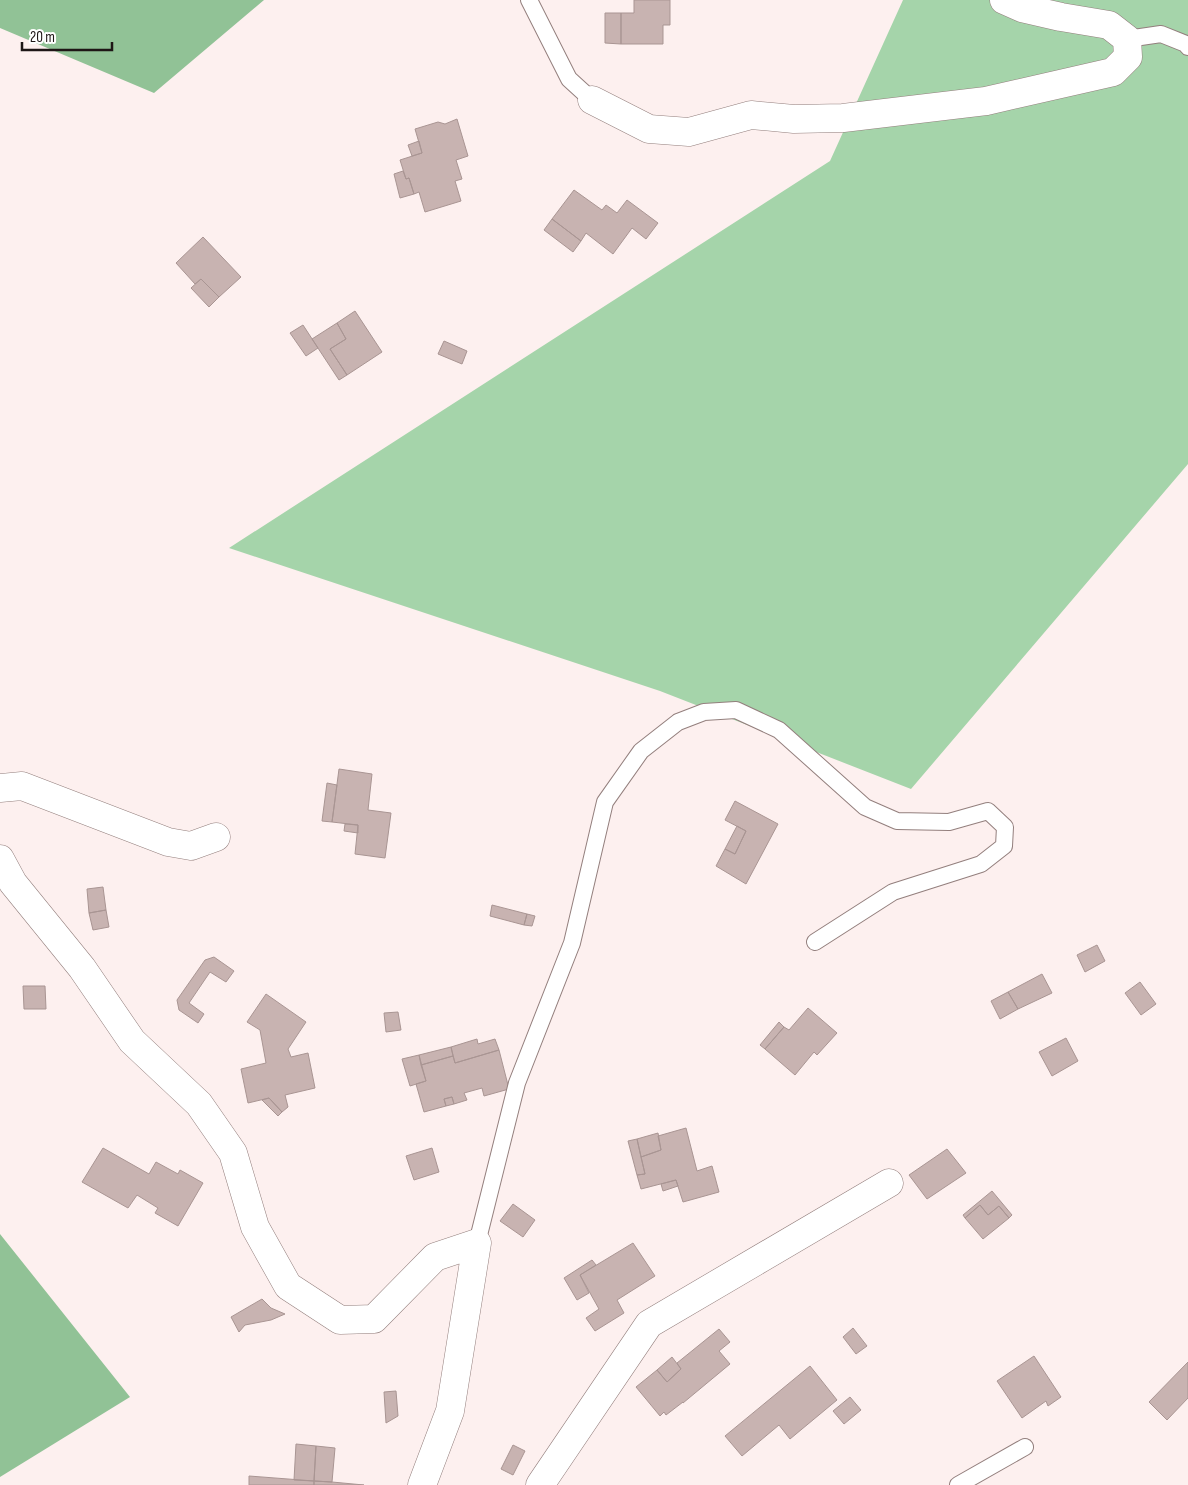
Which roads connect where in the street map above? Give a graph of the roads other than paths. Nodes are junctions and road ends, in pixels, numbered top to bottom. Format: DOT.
graph roads {
  1 [pos="529,0"];
  2 [pos="1004,0"];
  3 [pos="1127,39"];
  4 [pos="1188,47"];
  5 [pos="592,100"];
  6 [pos="0,788"];
  7 [pos="216,837"];
  8 [pos="0,859"];
  9 [pos="815,942"];
  10 [pos="889,1182"];
  11 [pos="477,1243"];
  12 [pos="1025,1447"];
  13 [pos="422,1485"];
  14 [pos="540,1485"];
  15 [pos="958,1485"];
  1 -- 5 [label="lane"];
  2 -- 3 [label="street"];
  3 -- 4 [label="lane"];
  3 -- 5 [label="street"];
  6 -- 7 [label="street"];
  8 -- 11 [label="street"];
  9 -- 11 [label="lane"];
  10 -- 14 [label="street"];
  11 -- 13 [label="street"];
  12 -- 15 [label="lane"];
}
